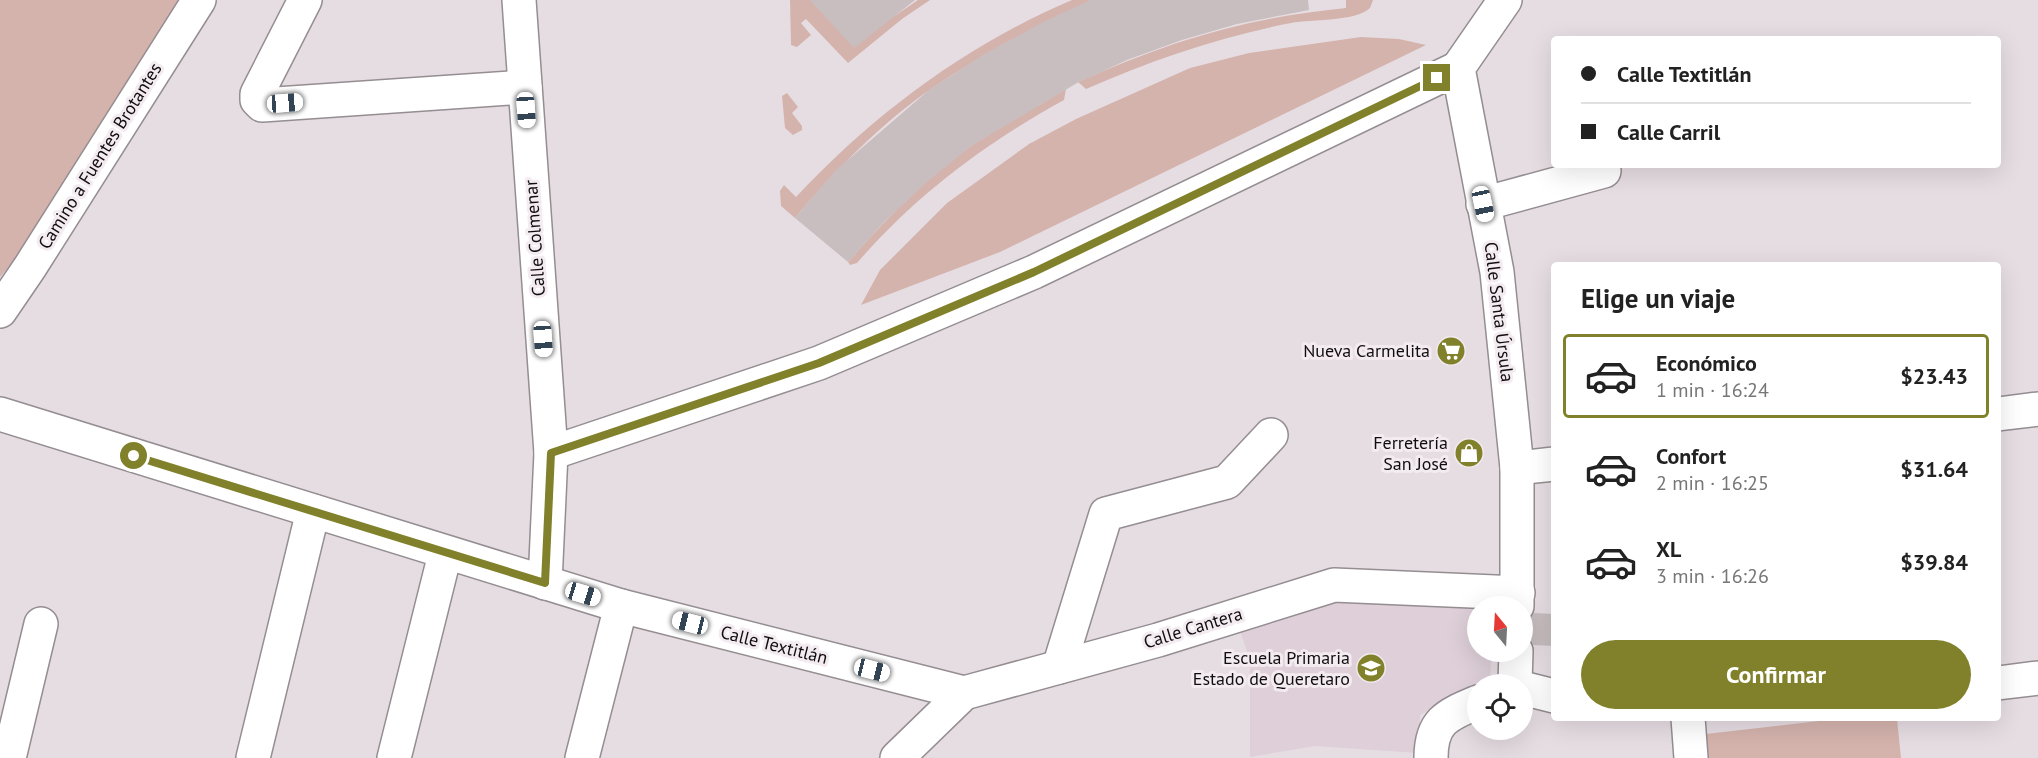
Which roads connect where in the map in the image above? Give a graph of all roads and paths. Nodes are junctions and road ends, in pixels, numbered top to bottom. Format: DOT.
graph roads {
  1 [pos="199,0"];
  2 [pos="305,0"];
  3 [pos="519,0"];
  4 [pos="1505,0"];
  5 [pos="1458,68"];
  6 [pos="525,87"];
  7 [pos="1604,171"];
  8 [pos="1483,204"];
  9 [pos="0,311"];
  10 [pos="2038,409"];
  11 [pos="0,414"];
  12 [pos="2001,414"];
  13 [pos="1271,435"];
  14 [pos="551,453"];
  15 [pos="1551,464"];
  16 [pos="1517,468"];
  17 [pos="313,511"];
  18 [pos="446,554"];
  19 [pos="545,583"];
  20 [pos="1468,596"];
  21 [pos="1517,596"];
  22 [pos="621,606"];
  23 [pos="41,624"];
  24 [pos="1059,667"];
  25 [pos="2038,678"];
  26 [pos="2001,683"];
  27 [pos="1533,691"];
  28 [pos="964,693"];
  29 [pos="1551,695"];
  30 [pos="1467,706"];
  31 [pos="1688,721"];
  32 [pos="9,758"];
  33 [pos="253,758"];
  34 [pos="394,758"];
  35 [pos="582,758"];
  36 [pos="897,758"];
  37 [pos="1431,758"];
  38 [pos="1691,758"];
  1 -- 9 [label="street, Camino a Fuentes Brotantes"];
  2 -- 6 [label="street"];
  3 -- 6 [label="street, Calle Colmenar"];
  4 -- 5 [label="street"];
  5 -- 8 [label="street, Calle Santa Úrsula"];
  5 -- 14 [label="street"];
  6 -- 14 [label="street, Calle Colmenar"];
  7 -- 8 [label="street"];
  8 -- 16 [label="street, Calle Santa Úrsula"];
  10 -- 12 [label="street"];
  11 -- 17 [label="street, Calle Textitlán"];
  13 -- 24 [label="street"];
  14 -- 19 [label="street, Calle Colmenar"];
  15 -- 16 [label="street"];
  16 -- 21 [label="street, Calle Santa Úrsula"];
  17 -- 18 [label="street, Calle Textitlán"];
  17 -- 33 [label="street"];
  18 -- 19 [label="street, Calle Textitlán"];
  18 -- 34 [label="street"];
  19 -- 22 [label="street, Calle Textitlán"];
  20 -- 24 [label="street, Calle Cantera"];
  22 -- 28 [label="street, Calle Textitlán"];
  22 -- 35 [label="street"];
  23 -- 32 [label="street"];
  24 -- 28 [label="street, Calle Cantera"];
  25 -- 26 [label="street"];
  27 -- 29 [label="street"];
  28 -- 36 [label="street, Calle Cantera"];
  30 -- 37 [label="street"];
  31 -- 38 [label="street"];
}
